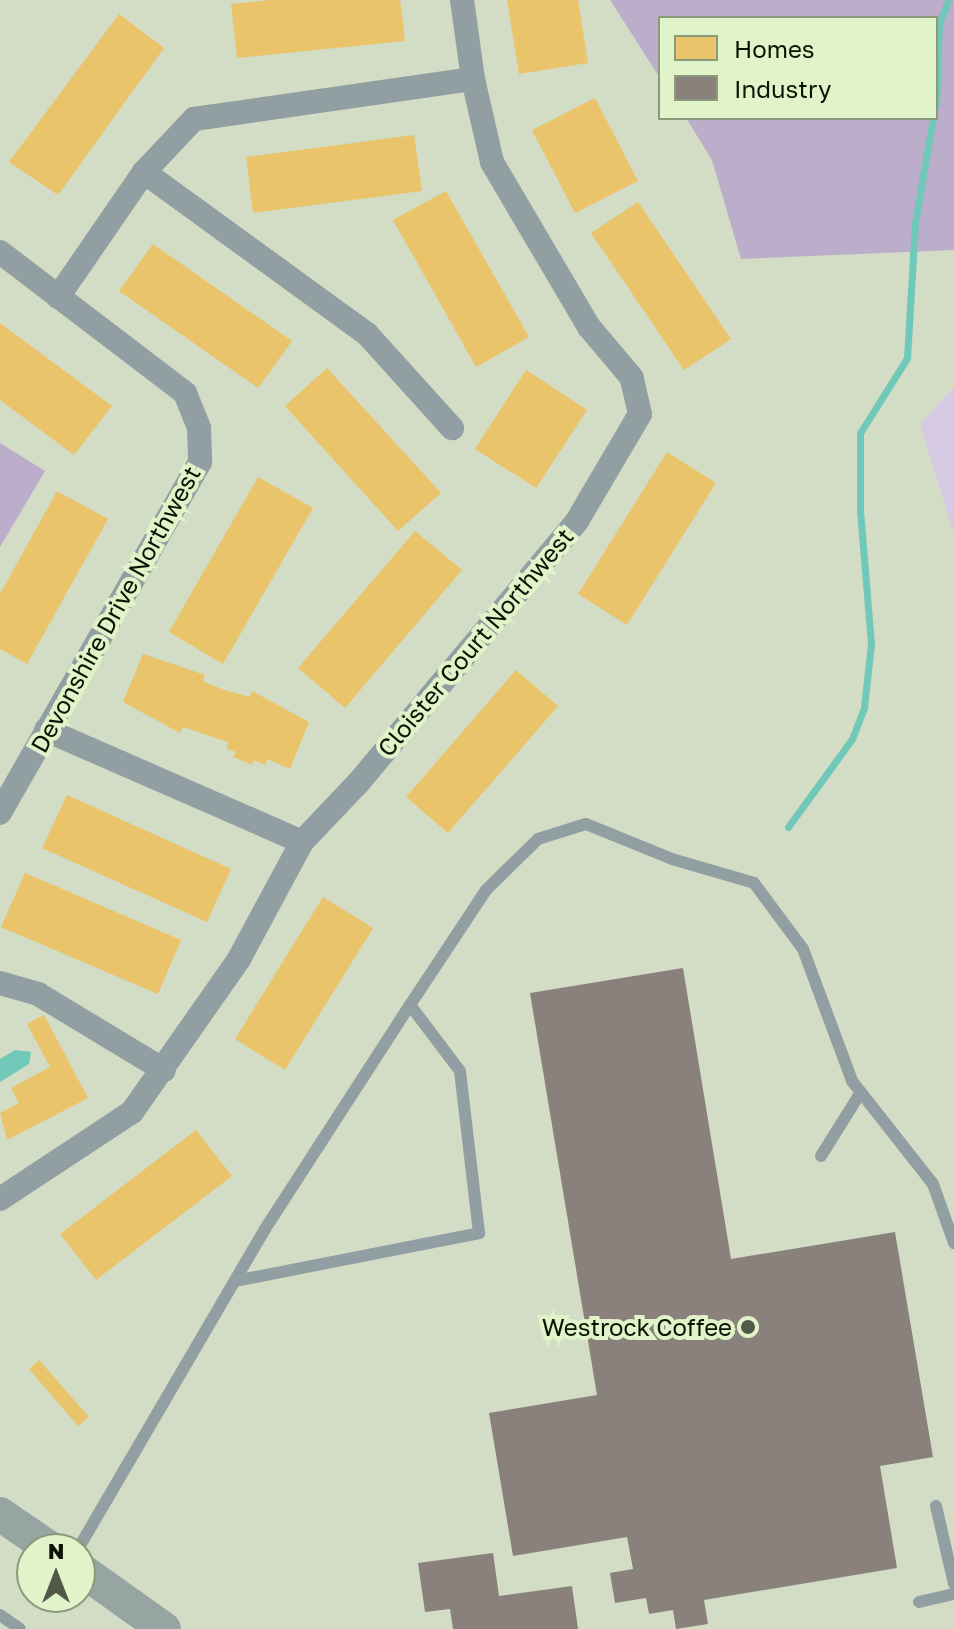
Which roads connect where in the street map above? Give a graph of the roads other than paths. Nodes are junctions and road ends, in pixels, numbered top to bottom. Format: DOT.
graph roads {
  1 [pos="462,0"];
  2 [pos="473,79"];
  3 [pos="144,172"];
  4 [pos="0,252"];
  5 [pos="58,297"];
  6 [pos="452,428"];
  7 [pos="46,730"];
  8 [pos="0,813"];
  9 [pos="302,842"];
  10 [pos="0,983"];
  11 [pos="410,1005"];
  12 [pos="164,1070"];
  13 [pos="861,1092"];
  14 [pos="821,1156"];
  15 [pos="0,1199"];
  16 [pos="954,1243"];
  17 [pos="235,1281"];
  18 [pos="936,1506"];
  19 [pos="0,1514"];
  20 [pos="28,1533"];
  21 [pos="87,1533"];
  22 [pos="96,1580"];
  23 [pos="954,1584"];
  24 [pos="954,1594"];
  25 [pos="919,1602"];
  26 [pos="0,1615"];
  27 [pos="20,1629"];
  28 [pos="164,1629"];
  1 -- 2 [label="street, Cloister Court Northwest"];
  2 -- 3 [label="street"];
  2 -- 9 [label="street, Cloister Court Northwest"];
  3 -- 5 [label="street"];
  3 -- 6 [label="street"];
  4 -- 5 [label="street, Devonshire Drive Northwest"];
  5 -- 7 [label="street, Devonshire Drive Northwest"];
  7 -- 8 [label="street, Devonshire Drive Northwest"];
  7 -- 9 [label="street"];
  9 -- 12 [label="street, Cloister Court Northwest"];
  10 -- 12 [label="street"];
  11 -- 13 [label="lane"];
  11 -- 17 [label="lane"];
  11 -- 17 [label="lane"];
  12 -- 15 [label="street, Cloister Court Northwest"];
  13 -- 14 [label="lane"];
  13 -- 16 [label="lane"];
  17 -- 21 [label="lane"];
  18 -- 23 [label="lane"];
  19 -- 20 [label="main road"];
  22 -- 28 [label="main road"];
  24 -- 25 [label="lane"];
  26 -- 27 [label="lane"];
}
